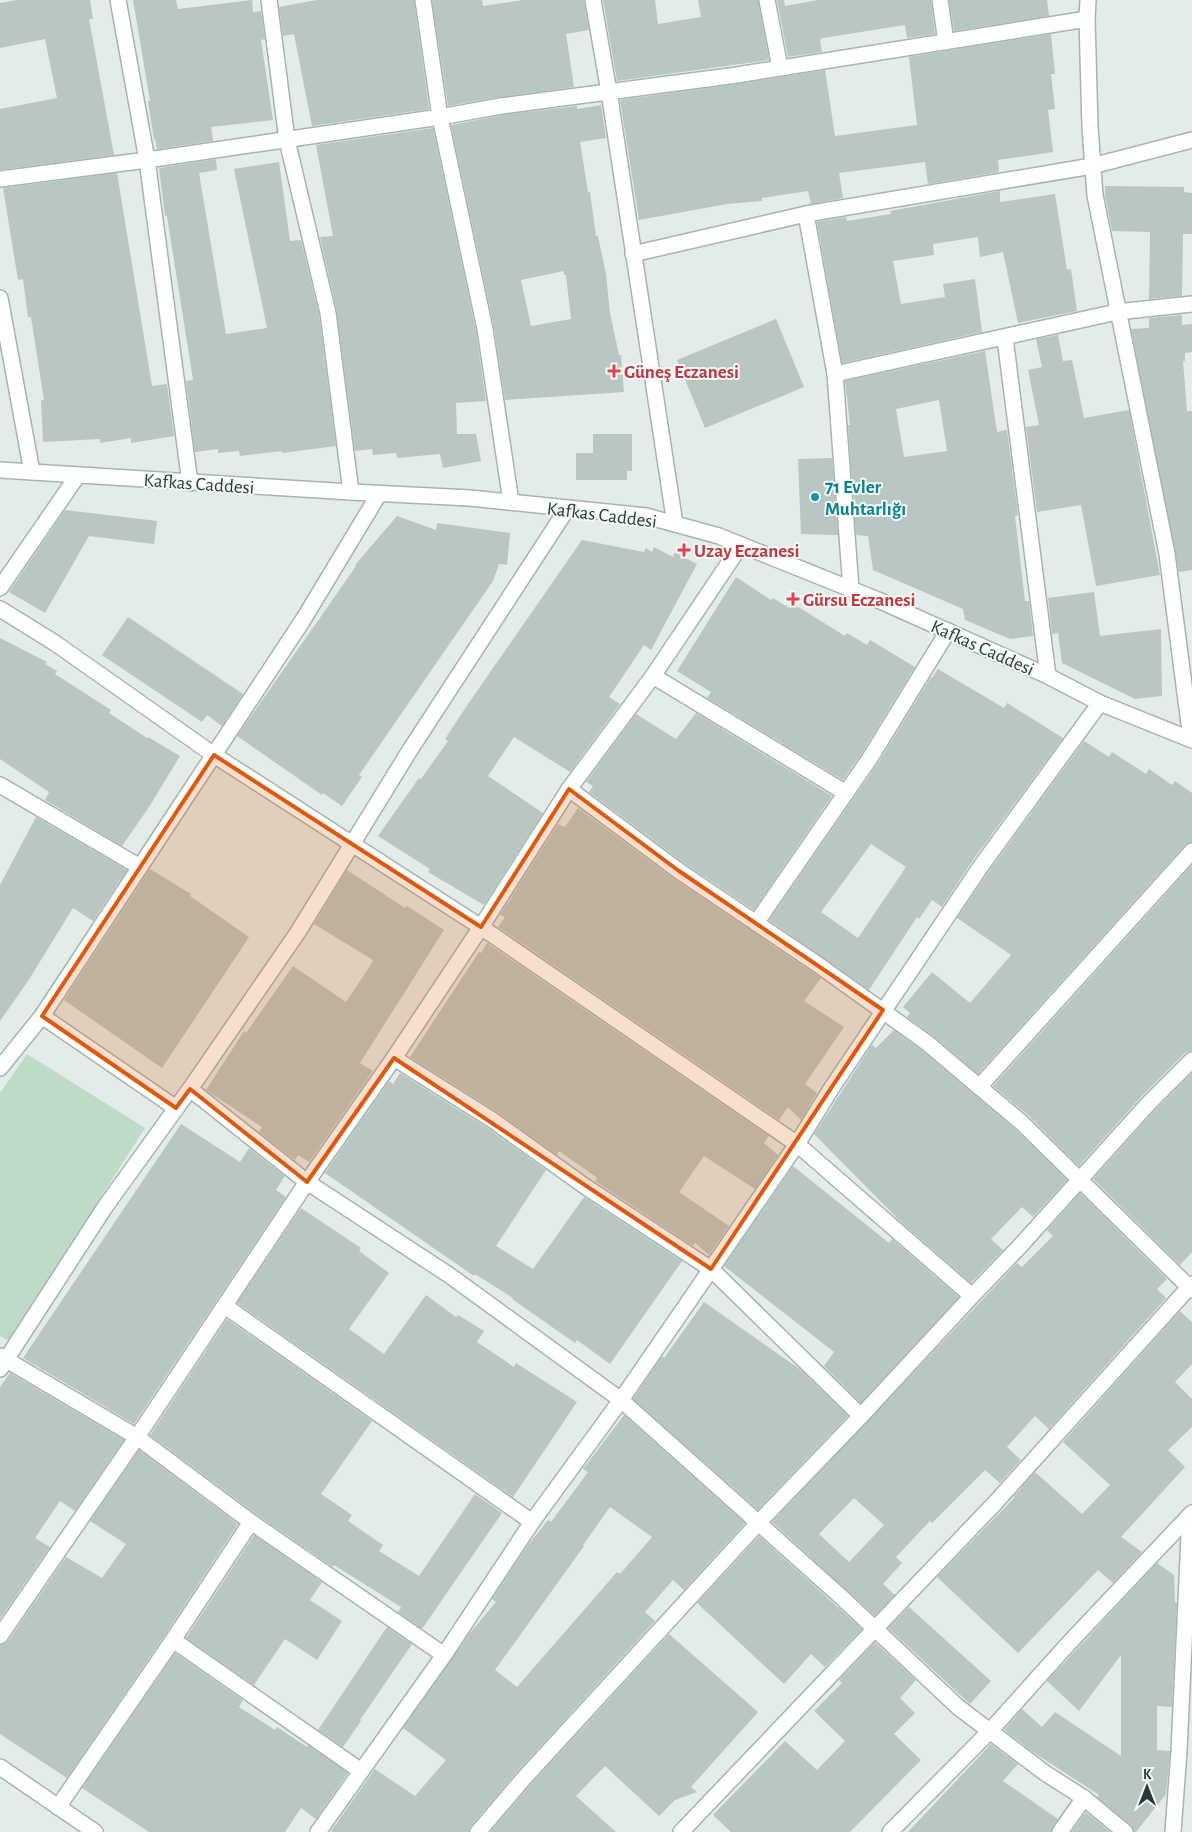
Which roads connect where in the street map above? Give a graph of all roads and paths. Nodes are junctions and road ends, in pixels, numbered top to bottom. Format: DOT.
graph roads {
  1 [pos="118,0"];
  2 [pos="269,0"];
  3 [pos="424,0"];
  4 [pos="592,0"];
  5 [pos="767,0"];
  6 [pos="940,0"];
  7 [pos="1088,0"];
  8 [pos="1087,19"];
  9 [pos="946,42"];
  10 [pos="780,68"];
  11 [pos="609,92"];
  12 [pos="440,117"];
  13 [pos="287,140"];
  14 [pos="1192,140"];
  15 [pos="147,160"];
  16 [pos="1092,166"];
  17 [pos="0,179"];
  18 [pos="806,214"];
  19 [pos="633,254"];
  20 [pos="0,298"];
  21 [pos="1192,304"];
  22 [pos="1118,312"];
  23 [pos="1005,338"];
  24 [pos="835,374"];
  25 [pos="0,470"];
  26 [pos="32,472"];
  27 [pos="78,475"];
  28 [pos="190,483"];
  29 [pos="352,492"];
  30 [pos="379,494"];
  31 [pos="510,502"];
  32 [pos="567,509"];
  33 [pos="675,524"];
  34 [pos="741,545"];
  35 [pos="0,588"];
  36 [pos="851,589"];
  37 [pos="0,609"];
  38 [pos="948,631"];
  39 [pos="653,676"];
  40 [pos="1048,676"];
  41 [pos="1100,703"];
  42 [pos="1191,739"];
  43 [pos="214,755"];
  44 [pos="0,785"];
  45 [pos="569,789"];
  46 [pos="846,793"];
  47 [pos="352,843"];
  48 [pos="1192,851"];
  49 [pos="140,867"];
  50 [pos="756,923"];
  51 [pos="481,927"];
  52 [pos="884,1010"];
  53 [pos="42,1016"];
  54 [pos="394,1058"];
  55 [pos="1192,1060"];
  56 [pos="0,1068"];
  57 [pos="979,1087"];
  58 [pos="190,1089"];
  59 [pos="176,1108"];
  60 [pos="797,1144"];
  61 [pos="1080,1180"];
  62 [pos="307,1182"];
  63 [pos="711,1269"];
  64 [pos="1191,1287"];
  65 [pos="972,1296"];
  66 [pos="225,1306"];
  67 [pos="2,1362"];
  68 [pos="622,1400"];
  69 [pos="861,1416"];
  70 [pos="137,1437"];
  71 [pos="1191,1514"];
  72 [pos="251,1522"];
  73 [pos="532,1522"];
  74 [pos="759,1522"];
  75 [pos="874,1628"];
  76 [pos="0,1636"];
  77 [pos="173,1640"];
  78 [pos="444,1655"];
  79 [pos="990,1731"];
  80 [pos="0,1767"];
  81 [pos="361,1771"];
  82 [pos="1084,1798"];
  83 [pos="58,1807"];
  84 [pos="95,1832"];
  85 [pos="318,1832"];
  86 [pos="478,1832"];
  87 [pos="681,1832"];
  88 [pos="890,1832"];
  89 [pos="1060,1832"];
  90 [pos="1125,1832"];
  91 [pos="1173,1832"];
  1 -- 15 [label="street"];
  2 -- 13 [label="street"];
  3 -- 12 [label="street"];
  4 -- 11 [label="street"];
  5 -- 10 [label="street"];
  6 -- 9 [label="street"];
  7 -- 8 [label="street"];
  8 -- 9 [label="street"];
  8 -- 16 [label="street"];
  9 -- 10 [label="street"];
  10 -- 11 [label="street"];
  11 -- 12 [label="street"];
  11 -- 19 [label="street"];
  12 -- 13 [label="street"];
  12 -- 31 [label="street"];
  13 -- 15 [label="street"];
  13 -- 29 [label="street"];
  14 -- 16 [label="street"];
  15 -- 17 [label="street"];
  15 -- 28 [label="street"];
  16 -- 18 [label="street"];
  16 -- 22 [label="street"];
  18 -- 19 [label="street"];
  18 -- 24 [label="street"];
  19 -- 33 [label="street"];
  20 -- 26 [label="street"];
  21 -- 22 [label="street"];
  22 -- 23 [label="street"];
  22 -- 42 [label="street"];
  23 -- 24 [label="street"];
  23 -- 40 [label="street"];
  24 -- 36 [label="street"];
  25 -- 26 [label="street, Kafkas Caddesi"];
  26 -- 27 [label="street, Kafkas Caddesi"];
  27 -- 28 [label="street, Kafkas Caddesi"];
  27 -- 35 [label="street"];
  28 -- 29 [label="street, Kafkas Caddesi"];
  29 -- 30 [label="street, Kafkas Caddesi"];
  30 -- 31 [label="street, Kafkas Caddesi"];
  30 -- 43 [label="street"];
  31 -- 32 [label="street, Kafkas Caddesi"];
  32 -- 33 [label="street, Kafkas Caddesi"];
  32 -- 47 [label="street"];
  33 -- 34 [label="street, Kafkas Caddesi"];
  34 -- 36 [label="street, Kafkas Caddesi"];
  34 -- 39 [label="street"];
  36 -- 38 [label="street, Kafkas Caddesi"];
  37 -- 43 [label="street"];
  38 -- 40 [label="street, Kafkas Caddesi"];
  38 -- 46 [label="street"];
  39 -- 45 [label="street"];
  39 -- 46 [label="street"];
  40 -- 41 [label="street, Kafkas Caddesi"];
  41 -- 42 [label="street, Kafkas Caddesi"];
  41 -- 52 [label="street"];
  43 -- 47 [label="street"];
  43 -- 49 [label="street"];
  44 -- 49 [label="street"];
  45 -- 50 [label="street"];
  45 -- 51 [label="street"];
  46 -- 50 [label="street"];
  47 -- 51 [label="street"];
  47 -- 58 [label="street"];
  48 -- 57 [label="street"];
  49 -- 53 [label="street"];
  50 -- 52 [label="street"];
  51 -- 54 [label="street"];
  51 -- 60 [label="street"];
  52 -- 57 [label="street"];
  52 -- 60 [label="street"];
  53 -- 56 [label="street"];
  53 -- 59 [label="street"];
  54 -- 62 [label="street"];
  54 -- 63 [label="street"];
  55 -- 61 [label="street"];
  57 -- 61 [label="street"];
  58 -- 59 [label="street"];
  58 -- 62 [label="street"];
  59 -- 67 [label="street"];
  60 -- 63 [label="street"];
  60 -- 65 [label="street"];
  61 -- 64 [label="street"];
  61 -- 65 [label="street"];
  62 -- 66 [label="street"];
  62 -- 68 [label="street"];
  63 -- 68 [label="street"];
  63 -- 69 [label="street"];
  64 -- 75 [label="street"];
  65 -- 69 [label="street"];
  66 -- 70 [label="street"];
  66 -- 73 [label="street"];
  67 -- 70 [label="street"];
  68 -- 73 [label="street"];
  68 -- 74 [label="street"];
  69 -- 74 [label="street"];
  70 -- 72 [label="street"];
  70 -- 76 [label="street"];
  71 -- 79 [label="street"];
  71 -- 91 [label="street"];
  72 -- 77 [label="street"];
  72 -- 78 [label="street"];
  73 -- 78 [label="street"];
  74 -- 75 [label="street"];
  74 -- 86 [label="street"];
  75 -- 79 [label="street"];
  75 -- 87 [label="street"];
  77 -- 81 [label="street"];
  77 -- 83 [label="street"];
  78 -- 81 [label="street"];
  79 -- 82 [label="street"];
  79 -- 88 [label="street"];
  80 -- 83 [label="street"];
  81 -- 85 [label="street"];
  82 -- 89 [label="street"];
  82 -- 90 [label="street"];
  83 -- 84 [label="street"];
}
